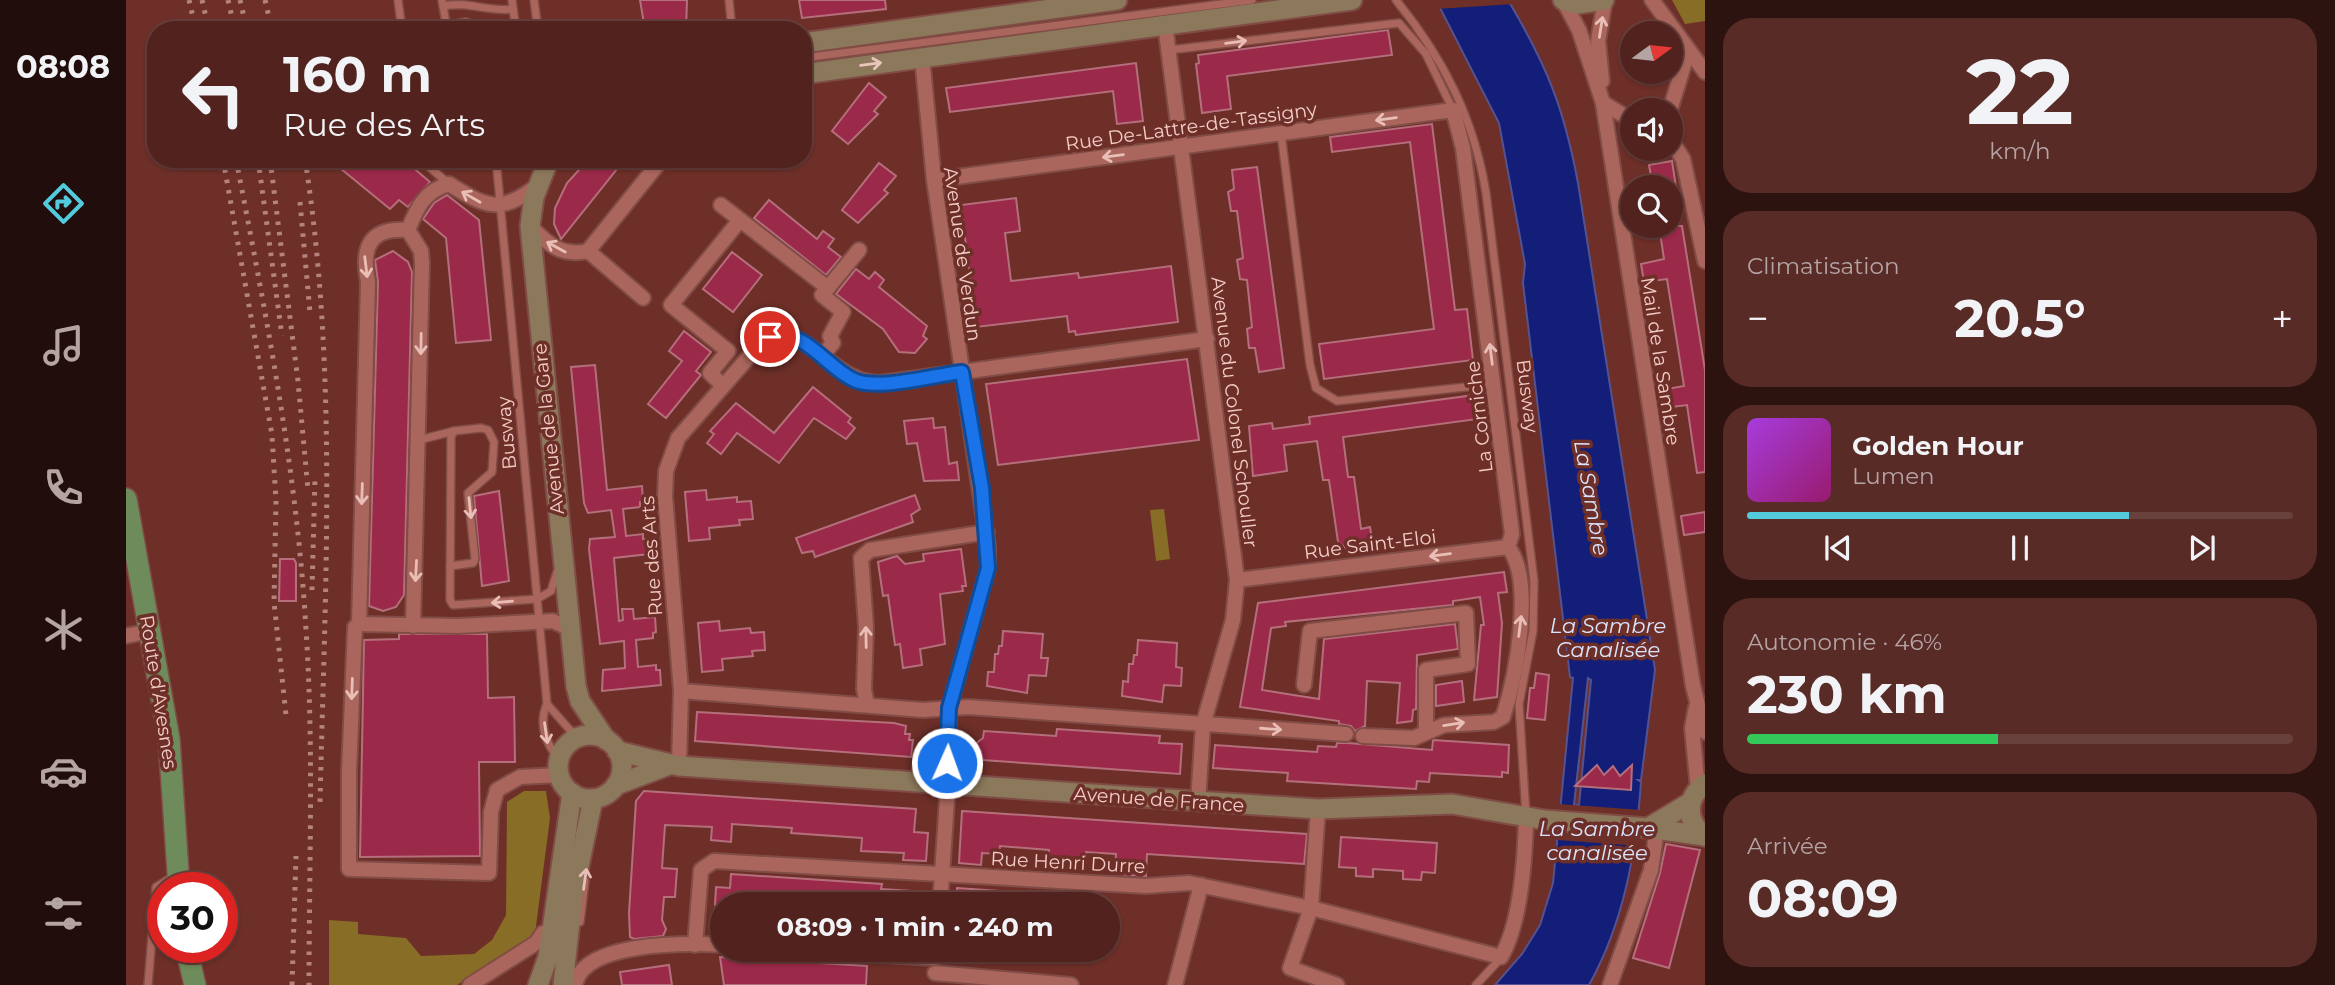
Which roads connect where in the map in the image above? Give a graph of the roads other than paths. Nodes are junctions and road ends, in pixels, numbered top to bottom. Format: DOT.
graph roads {
  1 [pos="398,0"];
  2 [pos="512,0"];
  3 [pos="534,0"];
  4 [pos="729,0"];
  5 [pos="1117,0"];
  6 [pos="1252,0"];
  7 [pos="1352,0"];
  8 [pos="1396,0"];
  9 [pos="1563,0"];
  10 [pos="1604,0"];
  11 [pos="442,3"];
  12 [pos="1651,3"];
  13 [pos="513,9"];
  14 [pos="401,21"];
  15 [pos="446,21"];
  16 [pos="515,21"];
  17 [pos="537,21"];
  18 [pos="732,21"];
  19 [pos="1165,24"];
  20 [pos="812,42"];
  21 [pos="1168,50"];
  22 [pos="1688,52"];
  23 [pos="812,57"];
  24 [pos="922,57"];
  25 [pos="1705,72"];
  26 [pos="812,73"];
  27 [pos="1674,98"];
  28 [pos="1603,103"];
  29 [pos="1453,110"];
  30 [pos="1620,113"];
  31 [pos="1280,133"];
  32 [pos="1181,147"];
  33 [pos="1683,159"];
  34 [pos="430,168"];
  35 [pos="497,168"];
  36 [pos="545,168"];
  37 [pos="656,168"];
  38 [pos="934,180"];
  39 [pos="449,184"];
  40 [pos="538,185"];
  41 [pos="721,205"];
  42 [pos="499,206"];
  43 [pos="740,220"];
  44 [pos="530,226"];
  45 [pos="408,230"];
  46 [pos="859,250"];
  47 [pos="588,251"];
  48 [pos="1705,261"];
  49 [pos="828,288"];
  50 [pos="643,298"];
  51 [pos="1207,339"];
  52 [pos="822,356"];
  53 [pos="962,372"];
  54 [pos="1494,384"];
  55 [pos="722,385"];
  56 [pos="454,431"];
  57 [pos="419,440"];
  58 [pos="126,499"];
  59 [pos="987,533"];
  60 [pos="1508,547"];
  61 [pos="561,550"];
  62 [pos="450,566"];
  63 [pos="1237,580"];
  64 [pos="537,599"];
  65 [pos="453,605"];
  66 [pos="539,622"];
  67 [pos="359,624"];
  68 [pos="413,625"];
  69 [pos="452,626"];
  70 [pos="568,628"];
  71 [pos="150,631"];
  72 [pos="126,636"];
  73 [pos="1304,684"];
  74 [pos="681,691"];
  75 [pos="580,701"];
  76 [pos="547,704"];
  77 [pos="867,705"];
  78 [pos="1696,705"];
  79 [pos="949,708"];
  80 [pos="1203,725"];
  81 [pos="1426,732"];
  82 [pos="1705,732"];
  83 [pos="1346,734"];
  84 [pos="1363,736"];
  85 [pos="577,738"];
  86 [pos="611,745"];
  87 [pos="674,765"];
  88 [pos="564,778"];
  89 [pos="948,784"];
  90 [pos="617,785"];
  91 [pos="1698,791"];
  92 [pos="596,798"];
  93 [pos="1198,802"];
  94 [pos="1318,809"];
  95 [pos="1526,818"];
  96 [pos="1650,828"];
  97 [pos="1705,836"];
  98 [pos="178,872"];
  99 [pos="942,873"];
  100 [pos="1201,885"];
  101 [pos="941,892"];
  102 [pos="1311,908"];
  103 [pos="543,933"];
  104 [pos="695,945"];
  105 [pos="710,946"];
  106 [pos="1501,957"];
  107 [pos="896,962"];
  108 [pos="150,963"];
  109 [pos="935,967"];
  110 [pos="148,985"];
  111 [pos="470,985"];
  112 [pos="529,985"];
  113 [pos="538,985"];
  114 [pos="564,985"];
  115 [pos="575,985"];
  116 [pos="1071,985"];
  117 [pos="1175,985"];
  118 [pos="1335,985"];
  119 [pos="1476,985"];
  120 [pos="1610,985"];
  1 -- 14 [label="lane"];
  2 -- 13 [label="lane"];
  3 -- 17 [label="lane"];
  4 -- 18 [label="lane"];
  5 -- 20 [label="main road"];
  6 -- 23 [label="lane"];
  7 -- 19 [label="main road"];
  8 -- 95 [label="lane, Busway"];
  9 -- 10 [label="main road"];
  9 -- 28 [label="street, Mail de la Sambre"];
  28 -- 10 [label="street, one-way"];
  11 -- 13 [label="lane"];
  11 -- 15 [label="lane"];
  12 -- 22 [label="street"];
  13 -- 16 [label="lane"];
  19 -- 21 [label="street, Avenue du Colonel Schouller"];
  19 -- 24 [label="main road"];
  21 -- 29 [label="lane, one-way"];
  21 -- 32 [label="street, Avenue du Colonel Schouller"];
  22 -- 25 [label="street"];
  22 -- 27 [label="street"];
  26 -- 24 [label="main road, one-way"];
  24 -- 38 [label="street, Avenue de Verdun"];
  28 -- 30 [label="street"];
  28 -- 78 [label="street, Mail de la Sambre"];
  29 -- 31 [label="street, Rue De-Lattre-de-Tassigny, one-way"];
  54 -- 29 [label="street, La Corniche, one-way"];
  31 -- 32 [label="street, Rue De-Lattre-de-Tassigny"];
  31 -- 54 [label="lane"];
  32 -- 38 [label="street, Rue De-Lattre-de-Tassigny, one-way"];
  32 -- 51 [label="street, Avenue du Colonel Schouller"];
  33 -- 48 [label="street"];
  34 -- 39 [label="lane"];
  35 -- 42 [label="lane, Busway"];
  36 -- 40 [label="main road, Avenue de la Gare"];
  37 -- 47 [label="street"];
  38 -- 53 [label="street, Avenue de Verdun"];
  42 -- 39 [label="street, one-way"];
  39 -- 45 [label="street"];
  40 -- 42 [label="street"];
  40 -- 44 [label="main road, Avenue de la Gare"];
  41 -- 43 [label="street"];
  42 -- 64 [label="lane, Busway"];
  43 -- 49 [label="street"];
  43 -- 55 [label="street"];
  47 -- 44 [label="street, one-way"];
  44 -- 61 [label="main road, Avenue de la Gare"];
  45 -- 57 [label="street, one-way"];
  45 -- 67 [label="street, one-way"];
  46 -- 49 [label="street"];
  47 -- 50 [label="street"];
  49 -- 52 [label="street"];
  51 -- 53 [label="street, Rue des Arts"];
  51 -- 63 [label="street, Avenue du Colonel Schouller"];
  52 -- 53 [label="street, Rue des Arts"];
  52 -- 55 [label="street, Rue des Arts"];
  53 -- 59 [label="street, Avenue de Verdun"];
  54 -- 60 [label="street, La Corniche"];
  55 -- 74 [label="street, Rue des Arts"];
  56 -- 57 [label="lane"];
  56 -- 62 [label="lane"];
  56 -- 62 [label="lane, one-way"];
  57 -- 68 [label="street, one-way"];
  58 -- 71 [label="main road, Route d'Avesnes"];
  77 -- 59 [label="street, one-way"];
  59 -- 79 [label="street, Avenue de Verdun"];
  60 -- 63 [label="street, Rue Saint-Eloi, one-way"];
  81 -- 60 [label="street, La Corniche, one-way"];
  61 -- 64 [label="lane"];
  61 -- 70 [label="main road, Avenue de la Gare"];
  62 -- 65 [label="lane"];
  63 -- 80 [label="street, Avenue du Colonel Schouller"];
  64 -- 65 [label="lane, one-way"];
  64 -- 66 [label="lane, Busway"];
  65 -- 69 [label="lane"];
  66 -- 69 [label="street"];
  66 -- 70 [label="street"];
  66 -- 76 [label="lane, Busway"];
  67 -- 68 [label="street"];
  67 -- 88 [label="street, one-way"];
  68 -- 69 [label="street"];
  70 -- 75 [label="main road, Avenue de la Gare"];
  71 -- 72 [label="street"];
  71 -- 98 [label="main road, Route d'Avesnes"];
  73 -- 81 [label="street"];
  74 -- 77 [label="street"];
  74 -- 87 [label="street, Rue des Arts"];
  75 -- 85 [label="main road, Avenue de la Gare"];
  75 -- 86 [label="main road, Avenue de la Gare"];
  76 -- 85 [label="lane"];
  76 -- 88 [label="lane, Busway, one-way"];
  77 -- 79 [label="street"];
  78 -- 82 [label="street, Mail de la Sambre"];
  78 -- 91 [label="street"];
  79 -- 80 [label="street"];
  79 -- 89 [label="street, Avenue de Verdun"];
  80 -- 83 [label="street, one-way"];
  80 -- 93 [label="street, Avenue du Colonel Schouller"];
  81 -- 84 [label="street"];
  85 -- 86 [label="main road"];
  85 -- 88 [label="main road"];
  86 -- 87 [label="main road"];
  86 -- 90 [label="main road"];
  87 -- 89 [label="main road, Avenue de France"];
  87 -- 90 [label="main road"];
  88 -- 92 [label="main road"];
  88 -- 103 [label="lane"];
  88 -- 113 [label="main road"];
  89 -- 93 [label="main road, Avenue de France"];
  89 -- 99 [label="street, Avenue de Verdun"];
  90 -- 92 [label="main road"];
  91 -- 96 [label="main road"];
  91 -- 97 [label="main road"];
  114 -- 92 [label="main road, one-way"];
  93 -- 94 [label="main road, Avenue de France"];
  94 -- 95 [label="main road, Avenue de France"];
  94 -- 102 [label="street"];
  95 -- 96 [label="main road, Avenue de France"];
  95 -- 106 [label="street"];
  96 -- 97 [label="main road, Avenue de France"];
  96 -- 120 [label="street"];
  99 -- 100 [label="street, Rue Henri Durre"];
  99 -- 101 [label="street, Avenue de Verdun"];
  99 -- 104 [label="street, Rue Henri Durre"];
  100 -- 102 [label="street, Rue Henri Durre"];
  100 -- 117 [label="street"];
  102 -- 106 [label="street, Rue Henri Durre"];
  102 -- 118 [label="street"];
  103 -- 111 [label="street"];
  103 -- 112 [label="lane"];
  104 -- 105 [label="street"];
  104 -- 115 [label="street"];
  106 -- 119 [label="lane"];
  107 -- 109 [label="street"];
  108 -- 110 [label="lane"];
  109 -- 116 [label="street"];
}
